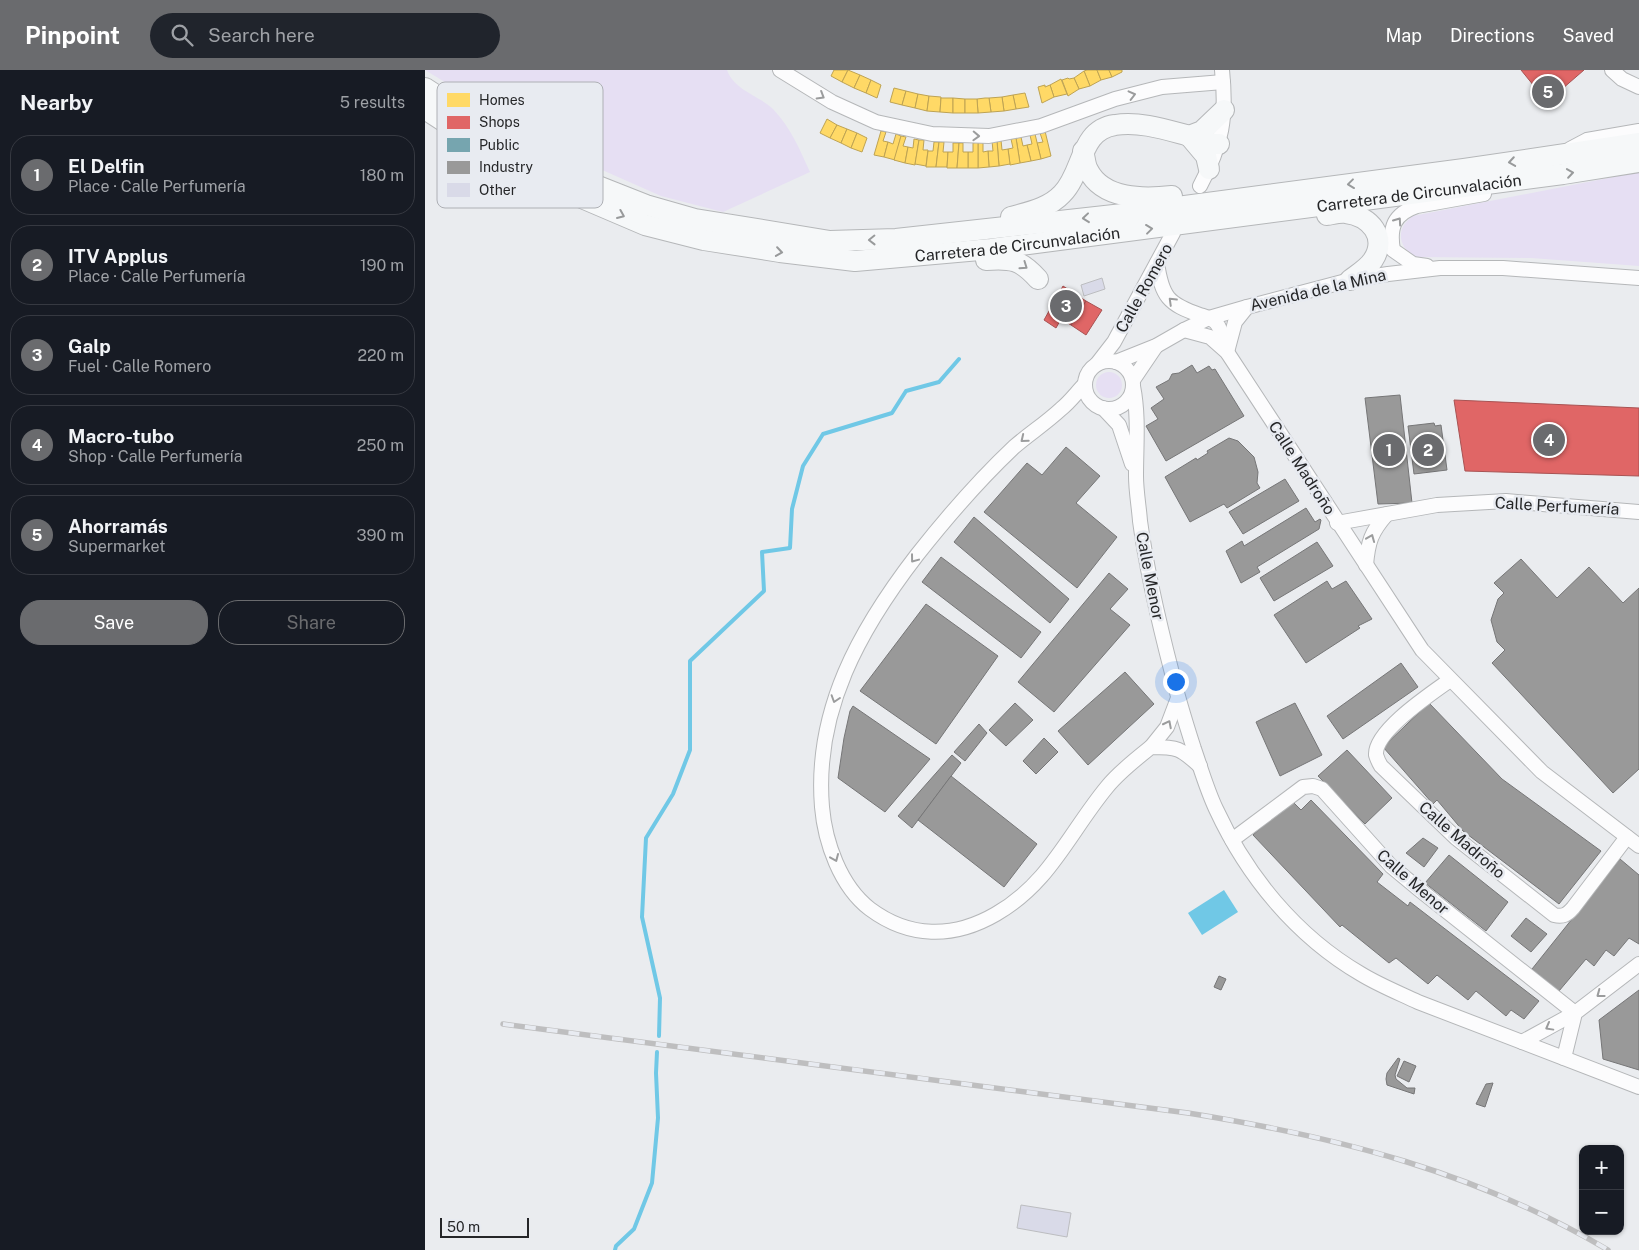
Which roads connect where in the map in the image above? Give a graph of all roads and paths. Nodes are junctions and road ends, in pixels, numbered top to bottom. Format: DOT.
graph roads {
  1 [pos="779,70"];
  2 [pos="1612,70"];
  3 [pos="1223,76"];
  4 [pos="1639,87"];
  5 [pos="425,88"];
  6 [pos="437,96"];
  7 [pos="425,109"];
  8 [pos="1224,110"];
  9 [pos="437,117"];
  10 [pos="1639,131"];
  11 [pos="1189,136"];
  12 [pos="1639,143"];
  13 [pos="1219,144"];
  14 [pos="1083,151"];
  15 [pos="1560,154"];
  16 [pos="1639,162"];
  17 [pos="1209,169"];
  18 [pos="1541,177"];
  19 [pos="1200,186"];
  20 [pos="603,188"];
  21 [pos="1307,189"];
  22 [pos="603,207"];
  23 [pos="1223,218"];
  24 [pos="1173,233"];
  25 [pos="896,240"];
  26 [pos="1386,249"];
  27 [pos="855,261"];
  28 [pos="1157,263"];
  29 [pos="1440,268"];
  30 [pos="1388,274"];
  31 [pos="1639,278"];
  32 [pos="1038,279"];
  33 [pos="1350,280"];
  34 [pos="1247,307"];
  35 [pos="1209,318"];
  36 [pos="1184,330"];
  37 [pos="1210,337"];
  38 [pos="1114,342"];
  39 [pos="1155,346"];
  40 [pos="1227,352"];
  41 [pos="1114,362"];
  42 [pos="1097,364"];
  43 [pos="1133,383"];
  44 [pos="1085,384"];
  45 [pos="1097,405"];
  46 [pos="1062,408"];
  47 [pos="1136,479"];
  48 [pos="1639,512"];
  49 [pos="1387,514"];
  50 [pos="1337,523"];
  51 [pos="1366,565"];
  52 [pos="1450,680"];
  53 [pos="1178,698"];
  54 [pos="1151,747"];
  55 [pos="1200,766"];
  56 [pos="1627,837"];
  57 [pos="1232,840"];
  58 [pos="1639,846"];
  59 [pos="1639,964"];
  60 [pos="1575,1013"];
  61 [pos="1522,1042"];
  62 [pos="1564,1058"];
  63 [pos="1639,1087"];
  1 -- 3 [label="street, one-way"];
  2 -- 4 [label="street"];
  3 -- 8 [label="street"];
  6 -- 5 [label="main road, Carretera de Circunvalación, one-way"];
  7 -- 9 [label="main road, Carretera de Circunvalación, one-way"];
  8 -- 11 [label="main road"];
  8 -- 13 [label="street"];
  10 -- 15 [label="street, Carretera de Circunvalación"];
  11 -- 13 [label="main road"];
  11 -- 14 [label="main road"];
  11 -- 17 [label="main road"];
  12 -- 15 [label="main road, Carretera de Circunvalación"];
  13 -- 17 [label="street"];
  14 -- 21 [label="main road"];
  14 -- 25 [label="main road"];
  15 -- 21 [label="main road, Carretera de Circunvalación, one-way"];
  18 -- 16 [label="main road, Carretera de Circunvalación, one-way"];
  17 -- 19 [label="street"];
  18 -- 23 [label="main road, Carretera de Circunvalación"];
  26 -- 18 [label="street, one-way"];
  25 -- 20 [label="main road, Carretera de Circunvalación, one-way"];
  21 -- 25 [label="main road, Carretera de Circunvalación, one-way"];
  22 -- 27 [label="main road, Carretera de Circunvalación, one-way"];
  23 -- 26 [label="main road"];
  27 -- 23 [label="main road, Carretera de Circunvalación, one-way"];
  24 -- 28 [label="street, Calle Romero"];
  26 -- 29 [label="street"];
  26 -- 30 [label="street"];
  26 -- 33 [label="main road"];
  27 -- 32 [label="main road, one-way"];
  35 -- 28 [label="street, one-way"];
  28 -- 38 [label="street, Calle Romero"];
  29 -- 30 [label="street, Avenida de la Mina"];
  29 -- 31 [label="street, Avenida de la Mina"];
  30 -- 33 [label="street, Avenida de la Mina"];
  33 -- 34 [label="street, Avenida de la Mina"];
  34 -- 35 [label="street, Avenida de la Mina"];
  34 -- 40 [label="street"];
  35 -- 36 [label="street, Avenida de la Mina"];
  35 -- 37 [label="street"];
  35 -- 40 [label="street, Calle Madroño"];
  36 -- 37 [label="street, Calle Madroño"];
  36 -- 39 [label="street, Avenida de la Mina"];
  37 -- 40 [label="street, Calle Madroño"];
  38 -- 41 [label="street, Calle Romero"];
  38 -- 42 [label="street, Calle Romero"];
  39 -- 41 [label="street, Avenida de la Mina"];
  39 -- 43 [label="street, Avenida de la Mina"];
  40 -- 50 [label="street, Calle Madroño"];
  41 -- 42 [label="street"];
  41 -- 43 [label="street"];
  42 -- 44 [label="street"];
  43 -- 45 [label="street"];
  43 -- 47 [label="street, Calle Menor"];
  44 -- 45 [label="street"];
  44 -- 46 [label="street"];
  45 -- 46 [label="street"];
  45 -- 47 [label="street, Calle Menor"];
  46 -- 54 [label="street, one-way"];
  47 -- 53 [label="street, Calle Menor"];
  48 -- 49 [label="street, Calle Perfumería"];
  49 -- 50 [label="street, Calle Perfumería"];
  51 -- 49 [label="street, one-way"];
  50 -- 51 [label="street, Calle Madroño"];
  51 -- 52 [label="street, Calle Madroño"];
  52 -- 56 [label="street, Calle Madroño"];
  52 -- 56 [label="street, Calle Madroño"];
  54 -- 53 [label="street, one-way"];
  53 -- 55 [label="street, Calle Menor"];
  54 -- 55 [label="street"];
  55 -- 57 [label="street, Calle Menor"];
  56 -- 58 [label="street, Calle Madroño"];
  57 -- 60 [label="street, Calle Menor"];
  57 -- 61 [label="street, Calle Menor"];
  59 -- 60 [label="street, one-way"];
  60 -- 61 [label="street, one-way"];
  60 -- 62 [label="street"];
  61 -- 62 [label="street, Calle Menor"];
  62 -- 63 [label="street, Calle Menor"];
}
